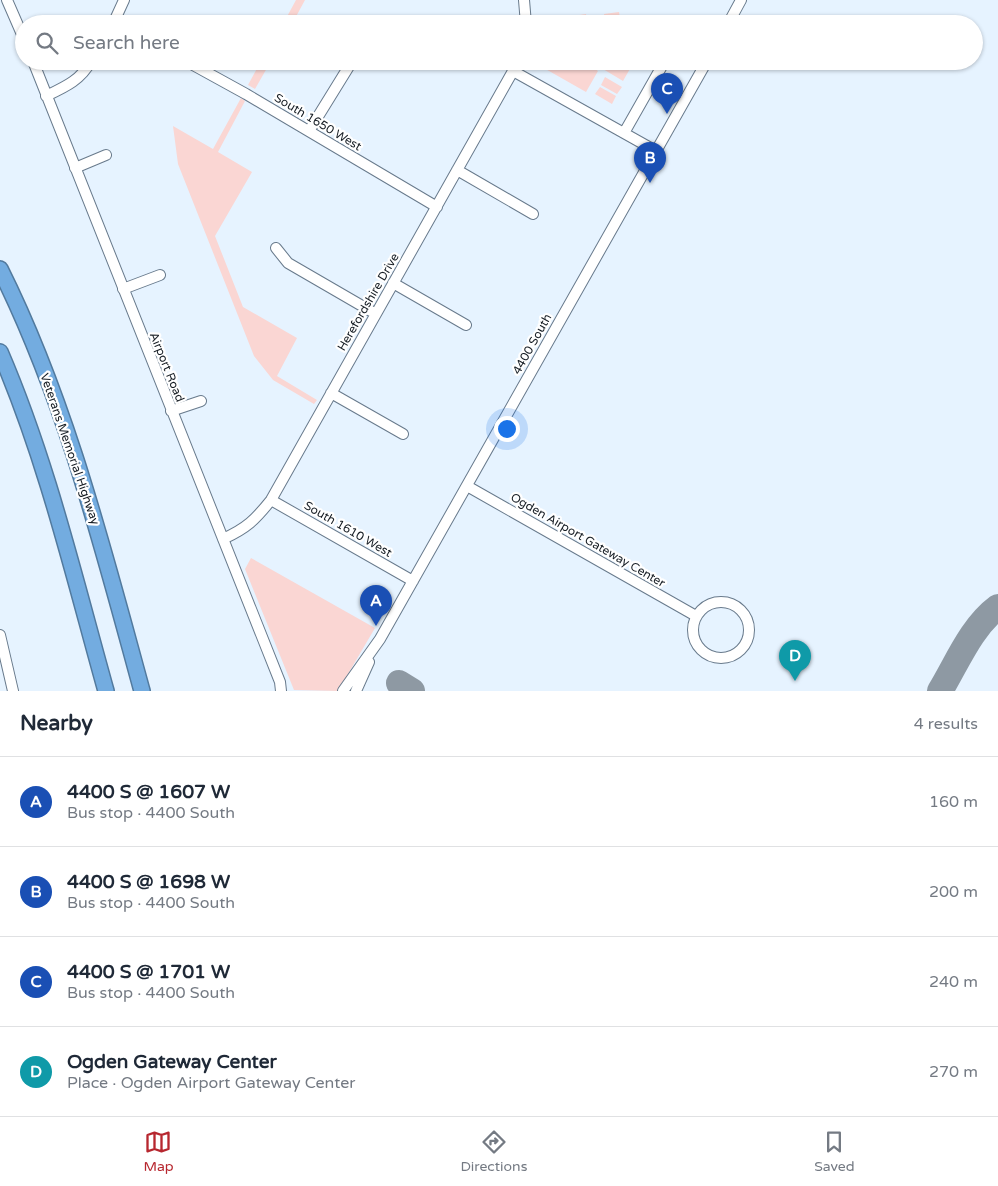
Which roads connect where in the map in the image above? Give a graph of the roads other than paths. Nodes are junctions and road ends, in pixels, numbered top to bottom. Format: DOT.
graph roads {
  1 [pos="7,0"];
  2 [pos="124,0"];
  3 [pos="524,0"];
  4 [pos="741,0"];
  5 [pos="116,15"];
  6 [pos="525,15"];
  7 [pos="733,15"];
  8 [pos="15,18"];
  9 [pos="36,70"];
  10 [pos="84,70"];
  11 [pos="204,70"];
  12 [pos="347,70"];
  13 [pos="660,70"];
  14 [pos="702,70"];
  15 [pos="513,72"];
  16 [pos="46,96"];
  17 [pos="309,131"];
  18 [pos="624,133"];
  19 [pos="656,151"];
  20 [pos="106,155"];
  21 [pos="75,168"];
  22 [pos="457,170"];
  23 [pos="437,207"];
  24 [pos="532,214"];
  25 [pos="276,248"];
  26 [pos="0,270"];
  27 [pos="160,275"];
  28 [pos="394,283"];
  29 [pos="123,289"];
  30 [pos="376,314"];
  31 [pos="466,325"];
  32 [pos="0,352"];
  33 [pos="331,393"];
  34 [pos="201,401"];
  35 [pos="171,411"];
  36 [pos="403,434"];
  37 [pos="466,486"];
  38 [pos="271,500"];
  39 [pos="223,539"];
  40 [pos="413,581"];
  41 [pos="696,616"];
  42 [pos="0,635"];
  43 [pos="380,638"];
  44 [pos="281,686"];
  45 [pos="13,691"];
  46 [pos="106,691"];
  47 [pos="142,691"];
  48 [pos="289,691"];
  49 [pos="343,691"];
  50 [pos="356,691"];
  1 -- 8 [label="street"];
  2 -- 5 [label="street"];
  3 -- 6 [label="street"];
  4 -- 7 [label="street"];
  9 -- 16 [label="street, Airport Road"];
  10 -- 16 [label="street"];
  11 -- 17 [label="street, South 1650 West"];
  12 -- 17 [label="street"];
  13 -- 18 [label="street"];
  14 -- 19 [label="street, 4400 South"];
  15 -- 18 [label="street"];
  15 -- 22 [label="street, Herefordshire Drive"];
  16 -- 21 [label="street, Airport Road"];
  17 -- 23 [label="street, South 1650 West"];
  18 -- 19 [label="street"];
  19 -- 37 [label="street, 4400 South"];
  20 -- 21 [label="street"];
  21 -- 29 [label="street, Airport Road"];
  22 -- 23 [label="street, Herefordshire Drive"];
  22 -- 24 [label="street"];
  23 -- 28 [label="street, Herefordshire Drive"];
  25 -- 30 [label="street"];
  26 -- 47 [label="highway, Veterans Memorial Highway"];
  27 -- 29 [label="street"];
  28 -- 30 [label="street, Herefordshire Drive"];
  28 -- 31 [label="street"];
  29 -- 35 [label="street, Airport Road"];
  30 -- 33 [label="street, Herefordshire Drive"];
  32 -- 46 [label="highway"];
  33 -- 36 [label="street"];
  33 -- 38 [label="street, Herefordshire Drive"];
  34 -- 35 [label="street"];
  35 -- 39 [label="street, Airport Road"];
  37 -- 40 [label="street, 4400 South"];
  37 -- 41 [label="street, Ogden Airport Gateway Center"];
  38 -- 39 [label="street, Herefordshire Drive"];
  38 -- 40 [label="street, South 1610 West"];
  39 -- 44 [label="street, Airport Road"];
  40 -- 43 [label="street, 4400 South"];
  41 -- 41 [label="street"];
  42 -- 45 [label="street"];
  43 -- 49 [label="street, 4400 South"];
  43 -- 50 [label="street, 4400 South"];
  44 -- 48 [label="street, Airport Road"];
}
